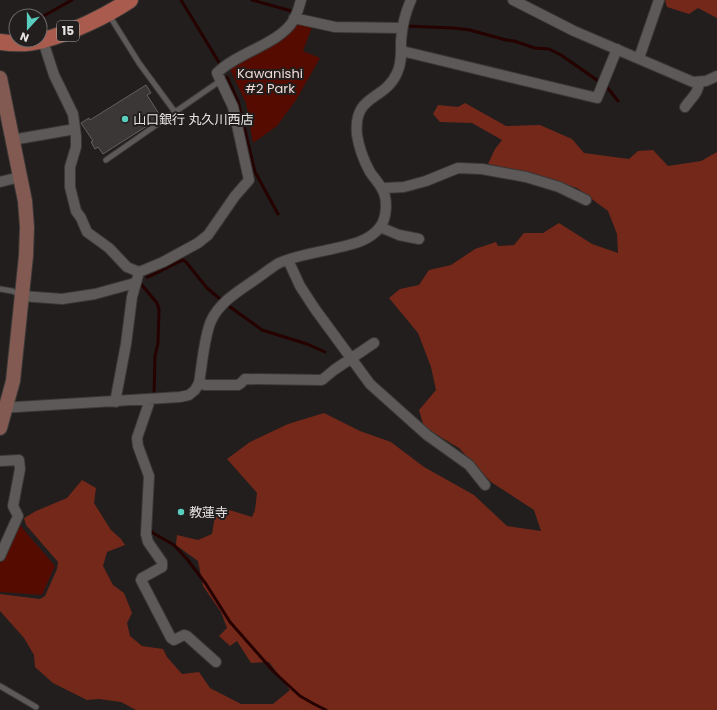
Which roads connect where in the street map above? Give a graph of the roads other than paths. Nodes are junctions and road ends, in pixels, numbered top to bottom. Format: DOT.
graph roads {
  1 [pos="130,0"];
  2 [pos="301,0"];
  3 [pos="411,0"];
  4 [pos="513,0"];
  5 [pos="659,0"];
  6 [pos="108,13"];
  7 [pos="296,15"];
  8 [pos="402,28"];
  9 [pos="48,38"];
  10 [pos="46,48"];
  11 [pos="617,49"];
  12 [pos="402,51"];
  13 [pos="639,58"];
  14 [pos="717,76"];
  15 [pos="0,78"];
  16 [pos="220,81"];
  17 [pos="700,82"];
  18 [pos="685,107"];
  19 [pos="175,112"];
  20 [pos="75,129"];
  21 [pos="12,140"];
  22 [pos="106,160"];
  23 [pos="20,177"];
  24 [pos="0,182"];
  25 [pos="382,189"];
  26 [pos="586,200"];
  27 [pos="380,227"];
  28 [pos="419,239"];
  29 [pos="288,260"];
  30 [pos="139,272"];
  31 [pos="135,283"];
  32 [pos="0,289"];
  33 [pos="22,296"];
  34 [pos="374,343"];
  35 [pos="345,363"];
  36 [pos="198,383"];
  37 [pos="150,400"];
  38 [pos="116,402"];
  39 [pos="3,408"];
  40 [pos="0,428"];
  41 [pos="0,461"];
  42 [pos="485,485"];
  43 [pos="1,551"];
  44 [pos="216,662"];
  45 [pos="0,686"];
  46 [pos="36,708"];
  1 -- 6 [label="main road, 15"];
  2 -- 7 [label="street"];
  3 -- 8 [label="street"];
  4 -- 11 [label="street"];
  5 -- 13 [label="street"];
  6 -- 9 [label="main road, 15"];
  6 -- 19 [label="lane"];
  7 -- 8 [label="street"];
  7 -- 16 [label="street"];
  8 -- 12 [label="street"];
  10 -- 20 [label="street"];
  11 -- 12 [label="street"];
  11 -- 13 [label="street"];
  12 -- 25 [label="street"];
  13 -- 17 [label="street"];
  14 -- 17 [label="street"];
  15 -- 21 [label="main road"];
  16 -- 19 [label="lane"];
  16 -- 30 [label="street"];
  17 -- 18 [label="street"];
  19 -- 22 [label="lane"];
  20 -- 21 [label="street"];
  20 -- 30 [label="street"];
  21 -- 23 [label="main road"];
  23 -- 24 [label="street"];
  23 -- 33 [label="main road"];
  25 -- 26 [label="street"];
  25 -- 27 [label="street"];
  27 -- 28 [label="street"];
  27 -- 29 [label="street"];
  29 -- 35 [label="street"];
  29 -- 36 [label="street"];
  30 -- 31 [label="street"];
  31 -- 33 [label="street"];
  31 -- 38 [label="street"];
  32 -- 33 [label="lane"];
  33 -- 39 [label="main road"];
  34 -- 35 [label="street"];
  35 -- 36 [label="street"];
  35 -- 42 [label="street"];
  36 -- 37 [label="street"];
  37 -- 38 [label="street"];
  37 -- 44 [label="street"];
  38 -- 39 [label="street"];
  39 -- 40 [label="main road"];
  41 -- 43 [label="street"];
  45 -- 46 [label="lane"];
}
